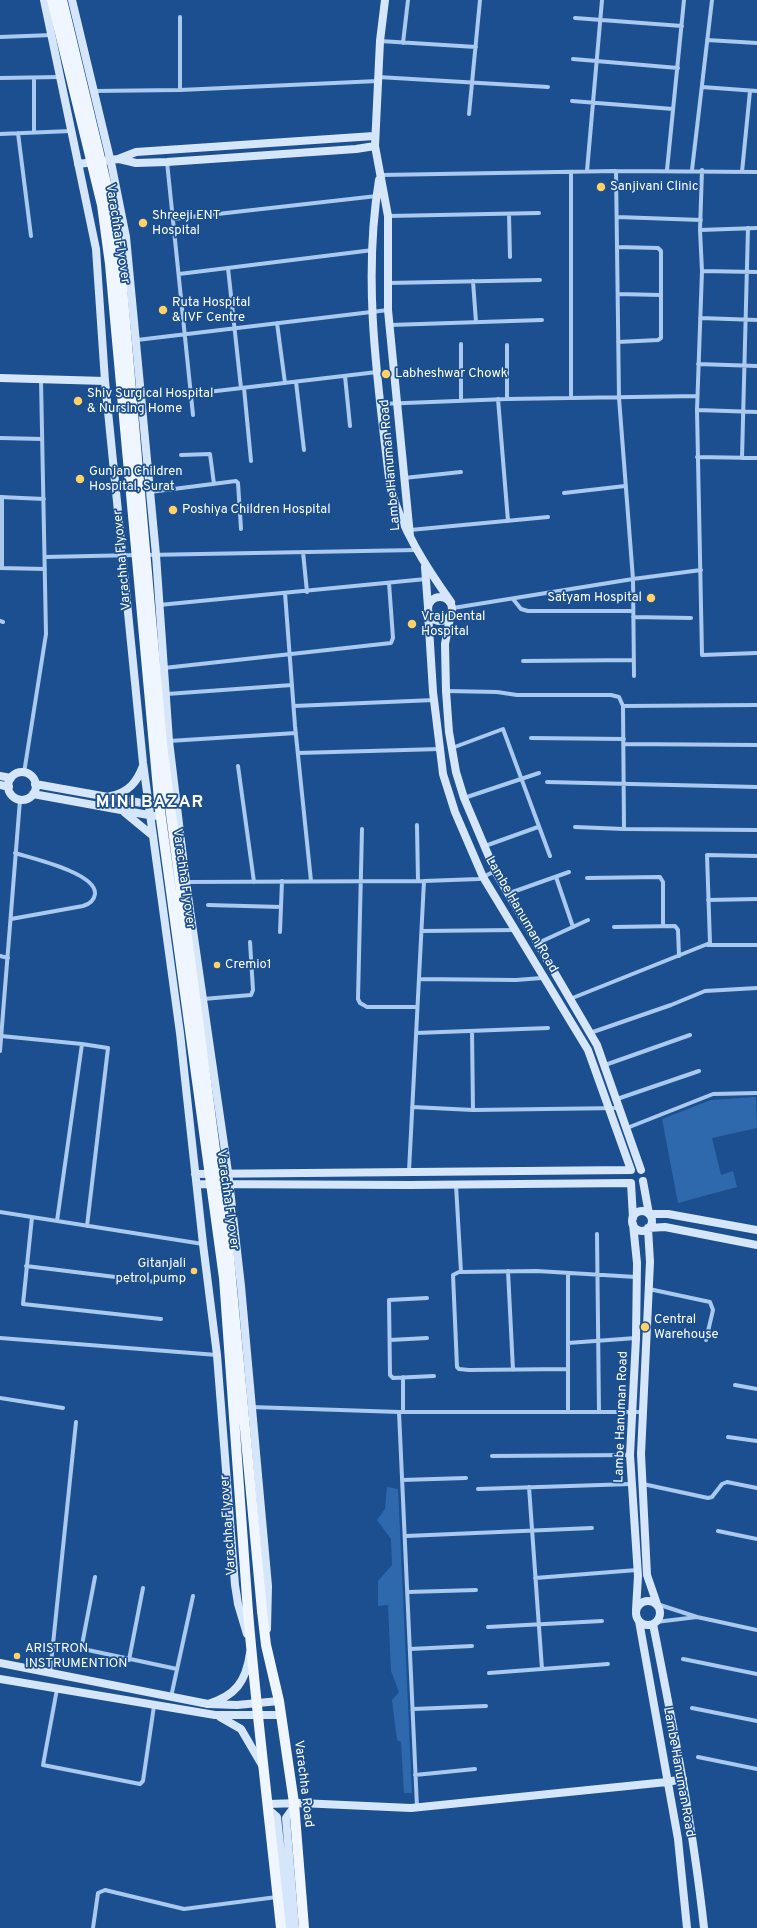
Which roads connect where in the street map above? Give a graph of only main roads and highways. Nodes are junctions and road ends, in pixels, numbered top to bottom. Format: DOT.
graph roads {
  1 [pos="52,0"];
  2 [pos="62,0"];
  3 [pos="266,1645"];
  4 [pos="281,1928"];
  5 [pos="304,1928"];
  1 -- 4 [label="main road, Varachha Flyover, bridge"];
  2 -- 3 [label="main road, Varachha Flyover, bridge"];
  3 -- 5 [label="main road, Varachha Road"];
}
